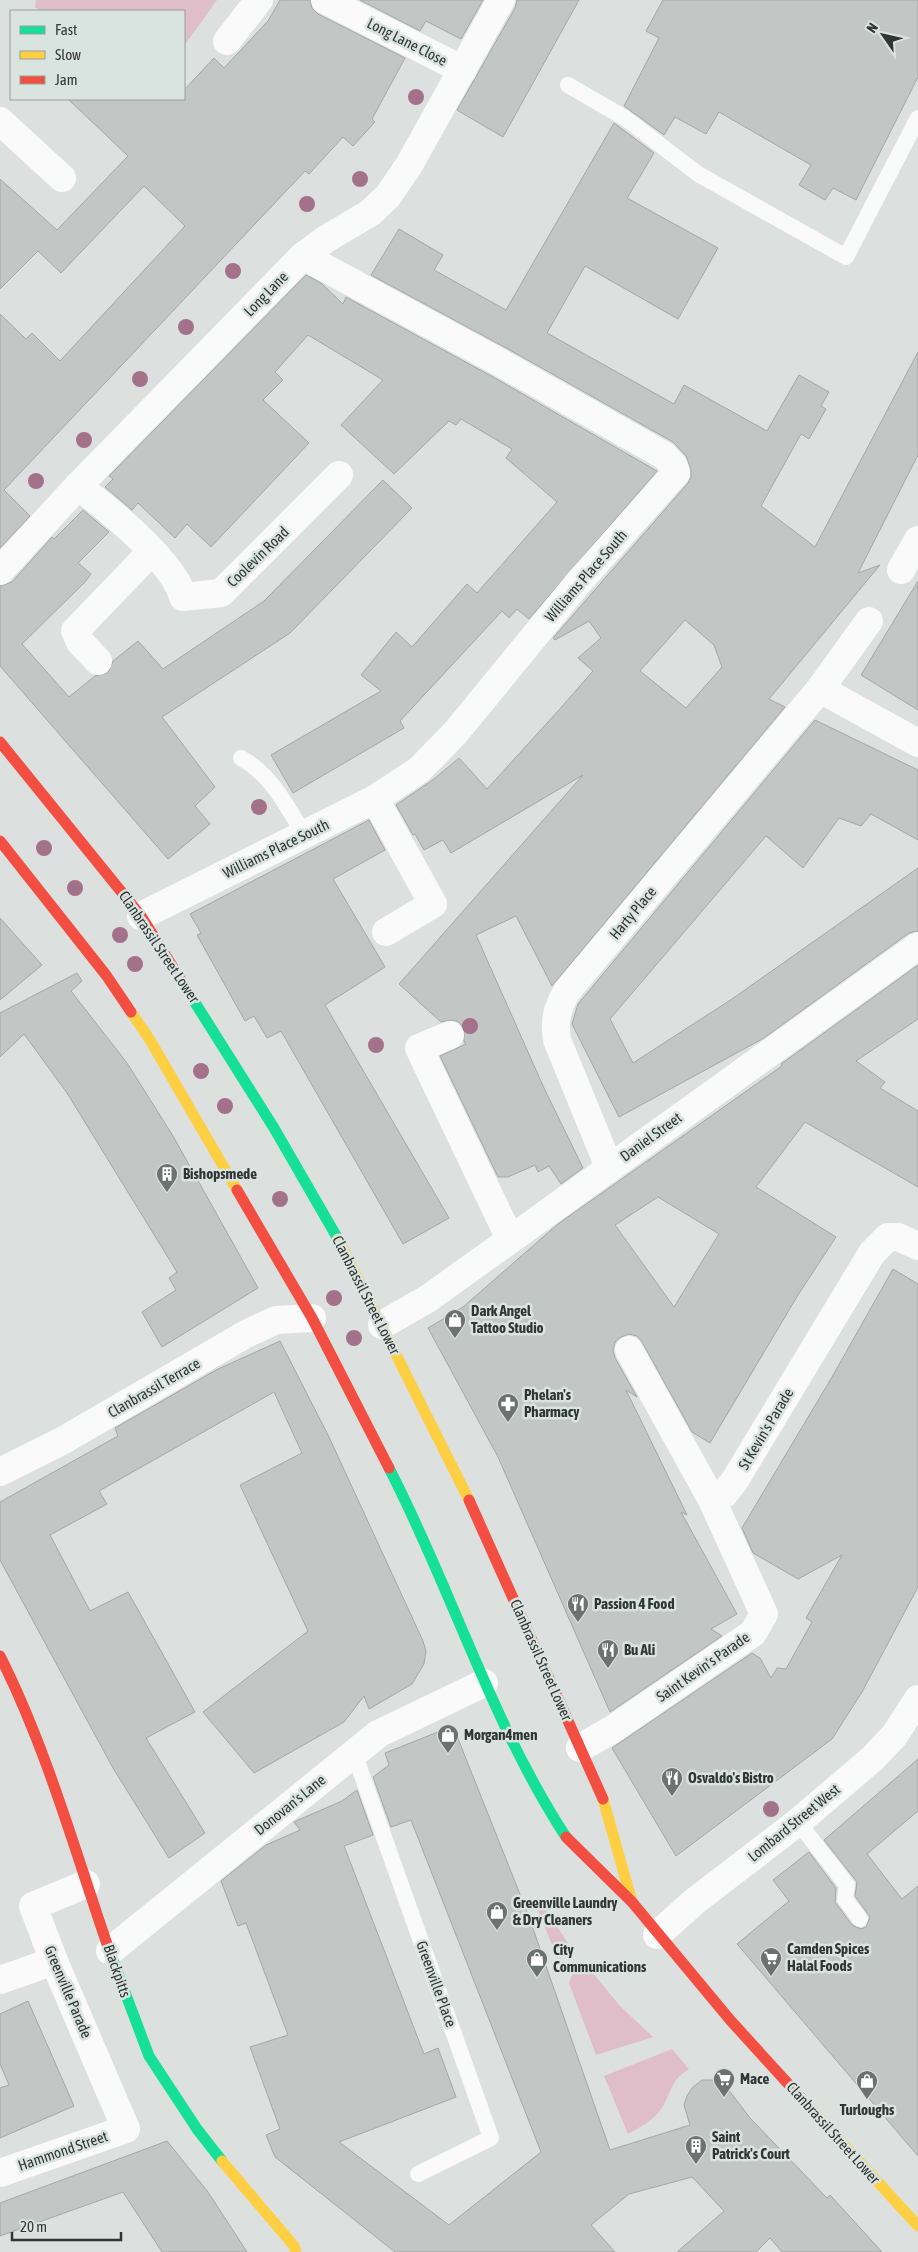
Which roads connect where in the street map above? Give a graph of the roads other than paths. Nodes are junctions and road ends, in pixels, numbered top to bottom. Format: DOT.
graph roads {
  1 [pos="259,0"];
  2 [pos="325,0"];
  3 [pos="501,0"];
  4 [pos="227,41"];
  5 [pos="463,70"];
  6 [pos="568,85"];
  7 [pos="918,118"];
  8 [pos="0,121"];
  9 [pos="62,178"];
  10 [pos="303,256"];
  11 [pos="339,475"];
  12 [pos="78,486"];
  13 [pos="918,540"];
  14 [pos="152,551"];
  15 [pos="901,570"];
  16 [pos="0,571"];
  17 [pos="869,621"];
  18 [pos="98,662"];
  19 [pos="820,689"];
  20 [pos="0,742"];
  21 [pos="918,743"];
  22 [pos="241,758"];
  23 [pos="375,800"];
  24 [pos="305,836"];
  25 [pos="0,841"];
  26 [pos="141,916"];
  27 [pos="386,932"];
  28 [pos="918,946"];
  29 [pos="450,1035"];
  30 [pos="609,1166"];
  31 [pos="510,1239"];
  32 [pos="918,1246"];
  33 [pos="312,1318"];
  34 [pos="382,1325"];
  35 [pos="629,1350"];
  36 [pos="0,1472"];
  37 [pos="712,1500"];
  38 [pos="0,1656"];
  39 [pos="484,1683"];
  40 [pos="918,1698"];
  41 [pos="580,1748"];
  42 [pos="354,1754"];
  43 [pos="798,1822"];
  44 [pos="86,1884"];
  45 [pos="632,1902"];
  46 [pos="860,1919"];
  47 [pos="657,1934"];
  48 [pos="110,1951"];
  49 [pos="54,1961"];
  50 [pos="0,1980"];
  51 [pos="126,2129"];
  52 [pos="0,2173"];
  53 [pos="418,2174"];
  54 [pos="914,2214"];
  55 [pos="296,2252"];
  1 -- 4 [label="street"];
  2 -- 5 [label="street, Long Lane Close"];
  3 -- 5 [label="street, Long Lane"];
  5 -- 10 [label="street, Long Lane"];
  6 -- 7 [label="lane"];
  8 -- 9 [label="street"];
  10 -- 12 [label="street, Long Lane"];
  10 -- 23 [label="street, Williams Place South"];
  11 -- 14 [label="street, Coolevin Road"];
  12 -- 14 [label="street, Coolevin Road"];
  12 -- 16 [label="street, Long Lane"];
  13 -- 15 [label="street"];
  14 -- 18 [label="street"];
  17 -- 19 [label="street, Harty Place"];
  19 -- 21 [label="street"];
  19 -- 30 [label="street, Harty Place"];
  20 -- 26 [label="main road, Clanbrassil Street Lower"];
  22 -- 24 [label="lane"];
  23 -- 24 [label="street, Williams Place South"];
  23 -- 27 [label="street"];
  24 -- 26 [label="street, Williams Place South"];
  25 -- 33 [label="main road, Clanbrassil Street Lower"];
  26 -- 34 [label="main road, Clanbrassil Street Lower"];
  28 -- 30 [label="street, Daniel Street"];
  29 -- 31 [label="street"];
  30 -- 31 [label="street, Daniel Street"];
  31 -- 34 [label="street, Daniel Street"];
  32 -- 37 [label="street, St Kevin's Parade"];
  33 -- 36 [label="street, Clanbrassil Terrace"];
  33 -- 39 [label="main road, Clanbrassil Street Lower"];
  34 -- 41 [label="main road, Clanbrassil Street Lower"];
  35 -- 37 [label="street"];
  37 -- 41 [label="street, Saint Kevin's Parade"];
  38 -- 44 [label="main road, Blackpitts"];
  39 -- 42 [label="street, Donovan's Lane"];
  39 -- 45 [label="main road, Clanbrassil Street Lower"];
  40 -- 43 [label="street, Lombard Street West"];
  41 -- 45 [label="main road, Clanbrassil Street Lower"];
  42 -- 48 [label="street, Donovan's Lane"];
  42 -- 53 [label="lane, Greenville Place"];
  43 -- 46 [label="lane"];
  43 -- 47 [label="street, Lombard Street West"];
  44 -- 48 [label="main road, Blackpitts"];
  44 -- 49 [label="street, Greenville Parade"];
  45 -- 47 [label="main road, Clanbrassil Street Lower"];
  47 -- 54 [label="main road, Clanbrassil Street Lower"];
  48 -- 55 [label="main road, Blackpitts"];
  49 -- 50 [label="street"];
  49 -- 51 [label="street, Greenville Parade"];
  51 -- 52 [label="street, Hammond Street"];
}
